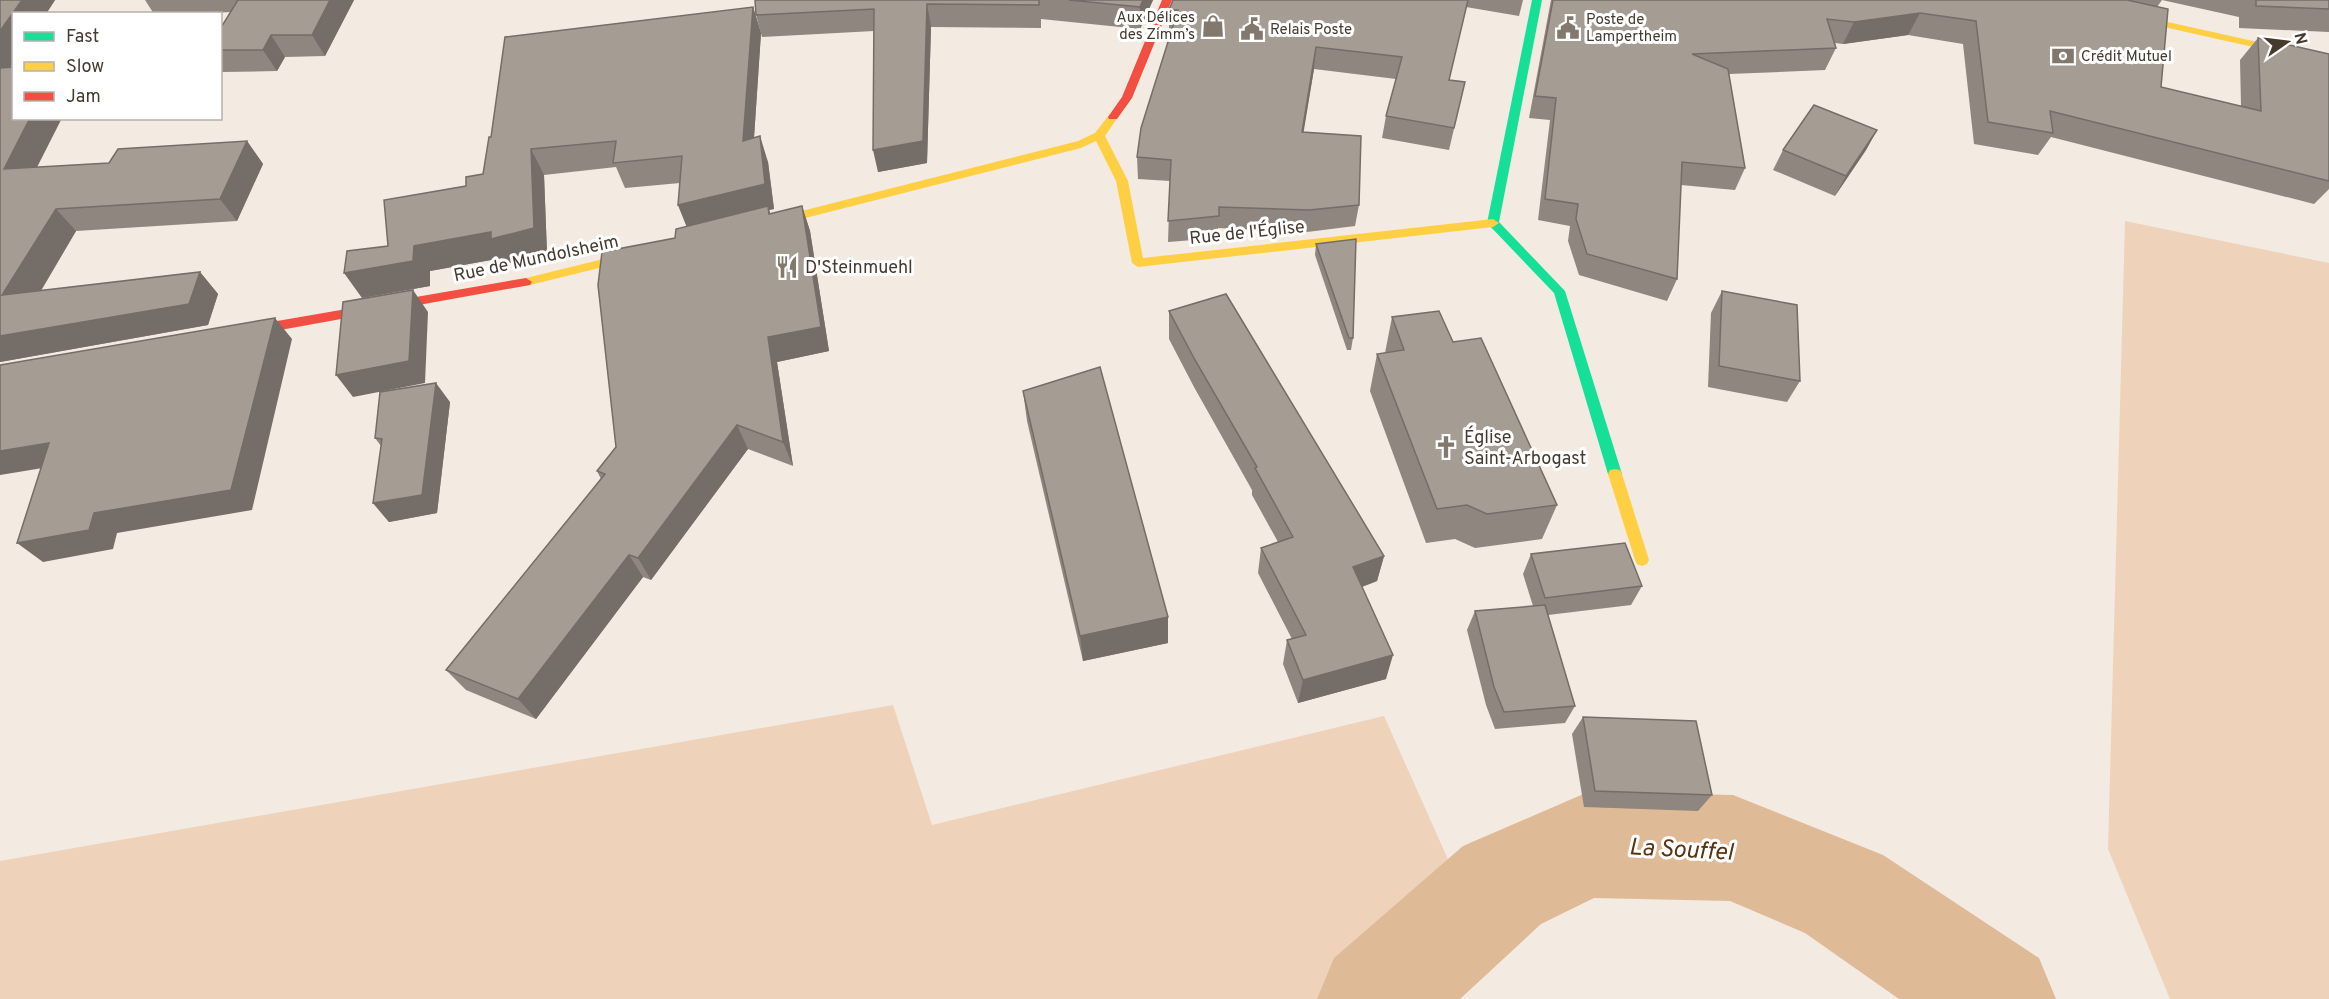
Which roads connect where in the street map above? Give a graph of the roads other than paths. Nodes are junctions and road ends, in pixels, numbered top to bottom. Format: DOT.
graph roads {
  1 [pos="1167,0"];
  2 [pos="1537,0"];
  3 [pos="2056,0"];
  4 [pos="2329,61"];
  5 [pos="1099,136"];
  6 [pos="1493,223"];
  7 [pos="751,227"];
  8 [pos="658,250"];
  9 [pos="218,336"];
  10 [pos="1642,560"];
  1 -- 5 [label="street"];
  2 -- 6 [label="street"];
  3 -- 4 [label="street"];
  5 -- 6 [label="street, Rue de l'Église"];
  5 -- 7 [label="street"];
  6 -- 10 [label="street"];
  8 -- 9 [label="street, Rue de Mundolsheim"];
}
